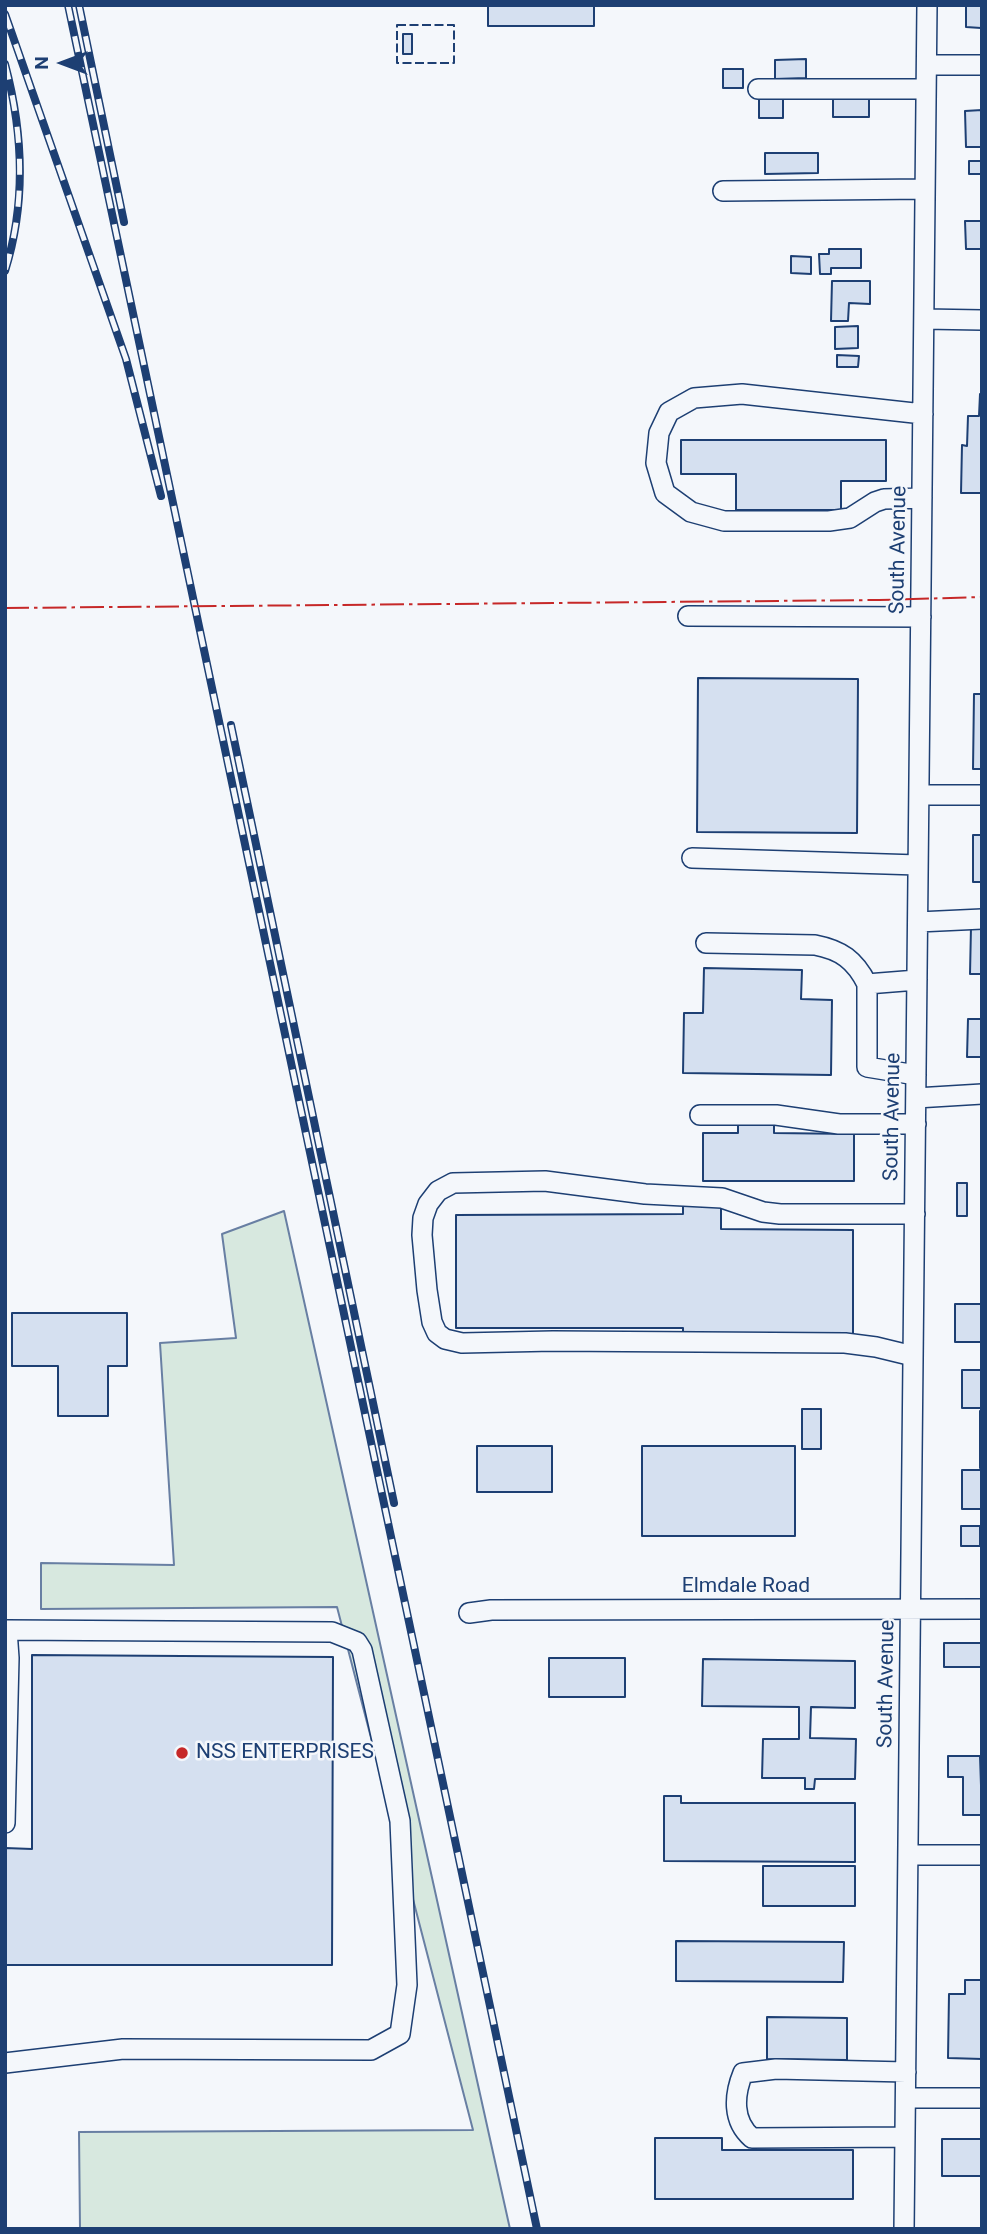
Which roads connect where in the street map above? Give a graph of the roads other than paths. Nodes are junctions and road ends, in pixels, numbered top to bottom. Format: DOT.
graph roads {
  1 [pos="927,5"];
  2 [pos="927,65"];
  3 [pos="982,65"];
  4 [pos="758,89"];
  5 [pos="926,89"];
  6 [pos="925,189"];
  7 [pos="723,191"];
  8 [pos="924,319"];
  9 [pos="982,320"];
  10 [pos="923,414"];
  11 [pos="922,498"];
  12 [pos="688,616"];
  13 [pos="921,617"];
  14 [pos="919,795"];
  15 [pos="982,795"];
  16 [pos="692,858"];
  17 [pos="918,865"];
  18 [pos="982,919"];
  19 [pos="918,922"];
  20 [pos="706,943"];
  21 [pos="917,981"];
  22 [pos="867,984"];
  23 [pos="916,1075"];
  24 [pos="982,1094"];
  25 [pos="916,1098"];
  26 [pos="700,1115"];
  27 [pos="915,1124"];
  28 [pos="915,1214"];
  29 [pos="913,1356"];
  30 [pos="911,1609"];
  31 [pos="982,1609"];
  32 [pos="470,1613"];
  33 [pos="6,1630"];
  34 [pos="5,1823"];
  35 [pos="908,1855"];
  36 [pos="982,1855"];
  37 [pos="5,2063"];
  38 [pos="906,2071"];
  39 [pos="905,2098"];
  40 [pos="982,2098"];
  41 [pos="905,2137"];
  42 [pos="904,2229"];
  1 -- 2 [label="street, South Avenue"];
  2 -- 3 [label="street"];
  2 -- 5 [label="street, South Avenue"];
  4 -- 5 [label="street"];
  5 -- 6 [label="street, South Avenue"];
  6 -- 7 [label="street"];
  6 -- 8 [label="street, South Avenue"];
  8 -- 9 [label="street"];
  8 -- 10 [label="street, South Avenue"];
  10 -- 11 [label="street, South Avenue"];
  10 -- 11 [label="street"];
  11 -- 13 [label="street, South Avenue"];
  12 -- 13 [label="street"];
  13 -- 14 [label="street, South Avenue"];
  14 -- 15 [label="street"];
  14 -- 17 [label="street, South Avenue"];
  16 -- 17 [label="street"];
  17 -- 19 [label="street, South Avenue"];
  18 -- 19 [label="street"];
  19 -- 21 [label="street, South Avenue"];
  20 -- 22 [label="street"];
  21 -- 22 [label="street"];
  21 -- 23 [label="street, South Avenue"];
  22 -- 23 [label="street"];
  23 -- 25 [label="street, South Avenue"];
  24 -- 25 [label="street"];
  25 -- 27 [label="street, South Avenue"];
  26 -- 27 [label="street"];
  27 -- 28 [label="street, South Avenue"];
  28 -- 29 [label="street, South Avenue"];
  28 -- 29 [label="street"];
  29 -- 30 [label="street, South Avenue"];
  30 -- 31 [label="street, Elmdale Road"];
  30 -- 32 [label="street, Elmdale Road"];
  30 -- 35 [label="street, South Avenue"];
  33 -- 34 [label="street"];
  33 -- 37 [label="street"];
  35 -- 36 [label="street"];
  35 -- 38 [label="street, South Avenue"];
  38 -- 39 [label="street, South Avenue"];
  38 -- 41 [label="street"];
  39 -- 40 [label="street"];
  39 -- 41 [label="street, South Avenue"];
  41 -- 42 [label="street, South Avenue"];
}
